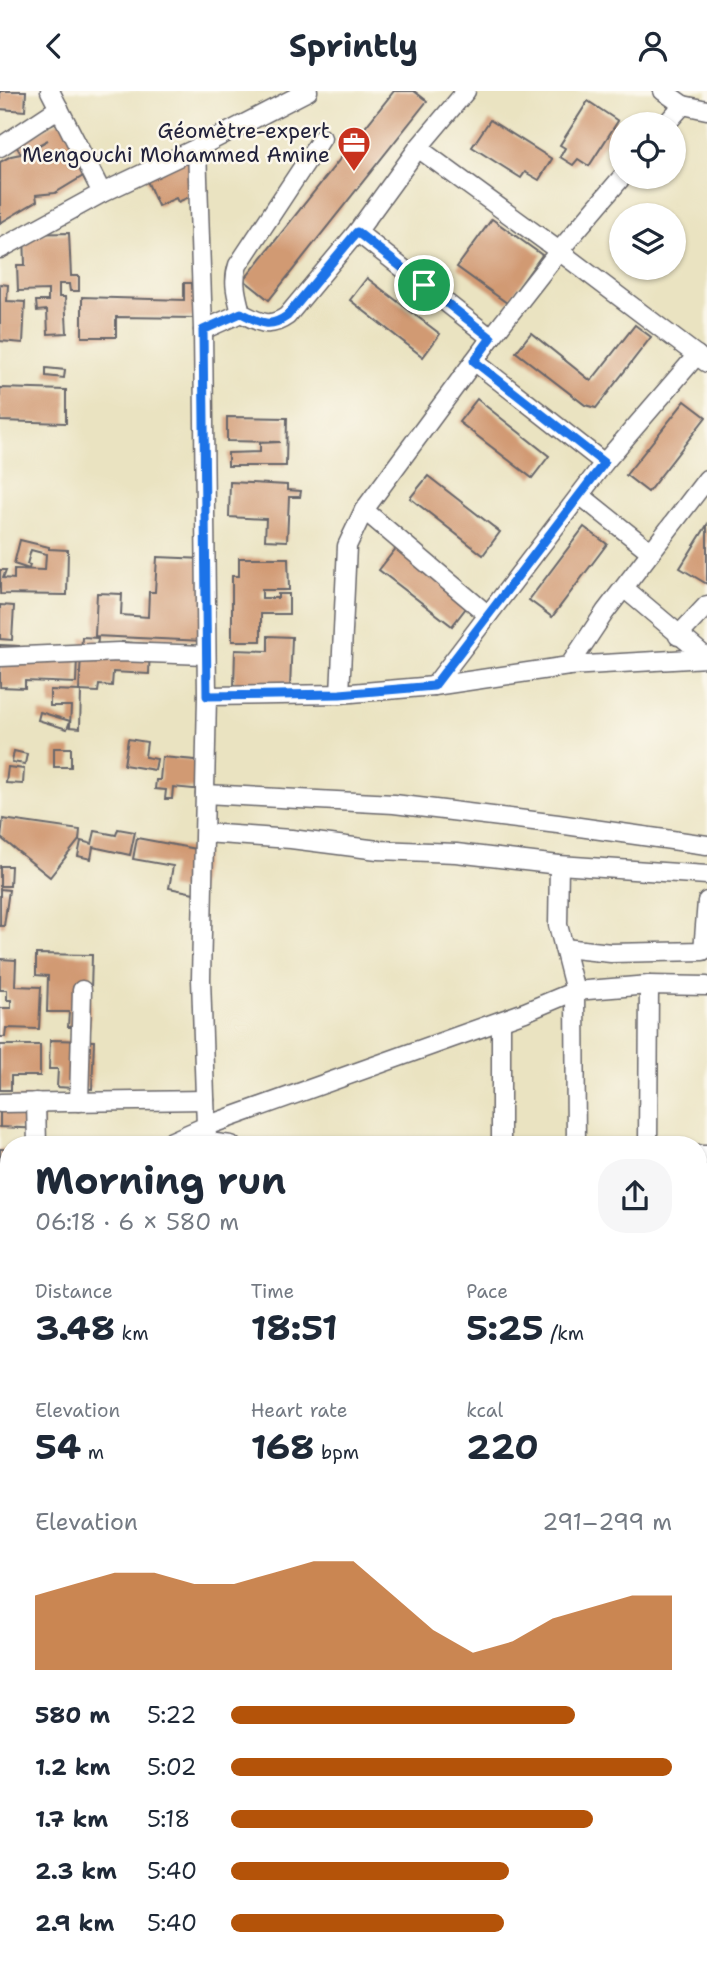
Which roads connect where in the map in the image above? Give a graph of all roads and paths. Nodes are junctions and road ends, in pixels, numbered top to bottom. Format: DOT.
graph roads {
  1 [pos="50,91"];
  2 [pos="309,91"];
  3 [pos="466,91"];
  4 [pos="666,92"];
  5 [pos="683,105"];
  6 [pos="59,108"];
  7 [pos="707,110"];
  8 [pos="677,112"];
  9 [pos="322,138"];
  10 [pos="0,147"];
  11 [pos="197,148"];
  12 [pos="418,148"];
  13 [pos="612,189"];
  14 [pos="102,193"];
  15 [pos="357,232"];
  16 [pos="0,249"];
  17 [pos="559,251"];
  18 [pos="241,313"];
  19 [pos="203,330"];
  20 [pos="491,338"];
  21 [pos="702,359"];
  22 [pos="474,361"];
  23 [pos="604,463"];
  24 [pos="707,479"];
  25 [pos="580,495"];
  26 [pos="364,509"];
  27 [pos="651,552"];
  28 [pos="624,588"];
  29 [pos="707,605"];
  30 [pos="488,615"];
  31 [pos="678,636"];
  32 [pos="205,655"];
  33 [pos="0,657"];
  34 [pos="707,658"];
  35 [pos="569,666"];
  36 [pos="434,686"];
  37 [pos="340,694"];
  38 [pos="207,696"];
  39 [pos="205,793"];
  40 [pos="205,833"];
  41 [pos="707,845"];
  42 [pos="559,865"];
  43 [pos="707,875"];
  44 [pos="707,901"];
  45 [pos="564,948"];
  46 [pos="706,953"];
  47 [pos="649,985"];
  48 [pos="707,986"];
  49 [pos="82,990"];
  50 [pos="575,991"];
  51 [pos="501,1021"];
  52 [pos="205,1100"];
  53 [pos="79,1102"];
  54 [pos="0,1103"];
  55 [pos="36,1103"];
  56 [pos="37,1136"];
  57 [pos="207,1136"];
  58 [pos="210,1136"];
  59 [pos="501,1136"];
  60 [pos="576,1136"];
  61 [pos="648,1136"];
  1 -- 6 [label="street"];
  2 -- 11 [label="street"];
  3 -- 12 [label="street"];
  4 -- 5 [label="street"];
  5 -- 7 [label="street"];
  5 -- 8 [label="street"];
  6 -- 10 [label="street"];
  6 -- 14 [label="street"];
  9 -- 18 [label="street"];
  11 -- 14 [label="street"];
  11 -- 19 [label="street"];
  12 -- 15 [label="street"];
  12 -- 17 [label="street"];
  13 -- 17 [label="street"];
  14 -- 16 [label="street"];
  15 -- 18 [label="street"];
  15 -- 20 [label="street"];
  17 -- 20 [label="street"];
  17 -- 21 [label="street"];
  18 -- 19 [label="street"];
  19 -- 32 [label="street"];
  20 -- 22 [label="street"];
  21 -- 23 [label="street"];
  22 -- 23 [label="street"];
  22 -- 26 [label="street"];
  23 -- 25 [label="street"];
  24 -- 27 [label="street"];
  25 -- 27 [label="street"];
  25 -- 30 [label="street"];
  26 -- 30 [label="street"];
  26 -- 37 [label="street"];
  27 -- 28 [label="street"];
  28 -- 31 [label="street"];
  28 -- 35 [label="street"];
  29 -- 31 [label="street"];
  30 -- 36 [label="street"];
  31 -- 34 [label="street"];
  32 -- 33 [label="street"];
  32 -- 38 [label="street"];
  34 -- 35 [label="street"];
  35 -- 36 [label="street"];
  36 -- 37 [label="street"];
  37 -- 38 [label="street"];
  38 -- 39 [label="street"];
  39 -- 40 [label="street"];
  39 -- 41 [label="street"];
  40 -- 42 [label="street"];
  40 -- 52 [label="street"];
  42 -- 43 [label="street"];
  42 -- 45 [label="street"];
  44 -- 46 [label="street"];
  45 -- 46 [label="street"];
  45 -- 50 [label="street"];
  47 -- 48 [label="street"];
  47 -- 50 [label="street"];
  47 -- 61 [label="street"];
  49 -- 53 [label="street"];
  50 -- 51 [label="street"];
  50 -- 60 [label="street"];
  51 -- 58 [label="street"];
  51 -- 59 [label="street"];
  52 -- 53 [label="street"];
  52 -- 57 [label="street"];
  53 -- 55 [label="street"];
  54 -- 55 [label="street"];
  55 -- 56 [label="street"];
}
